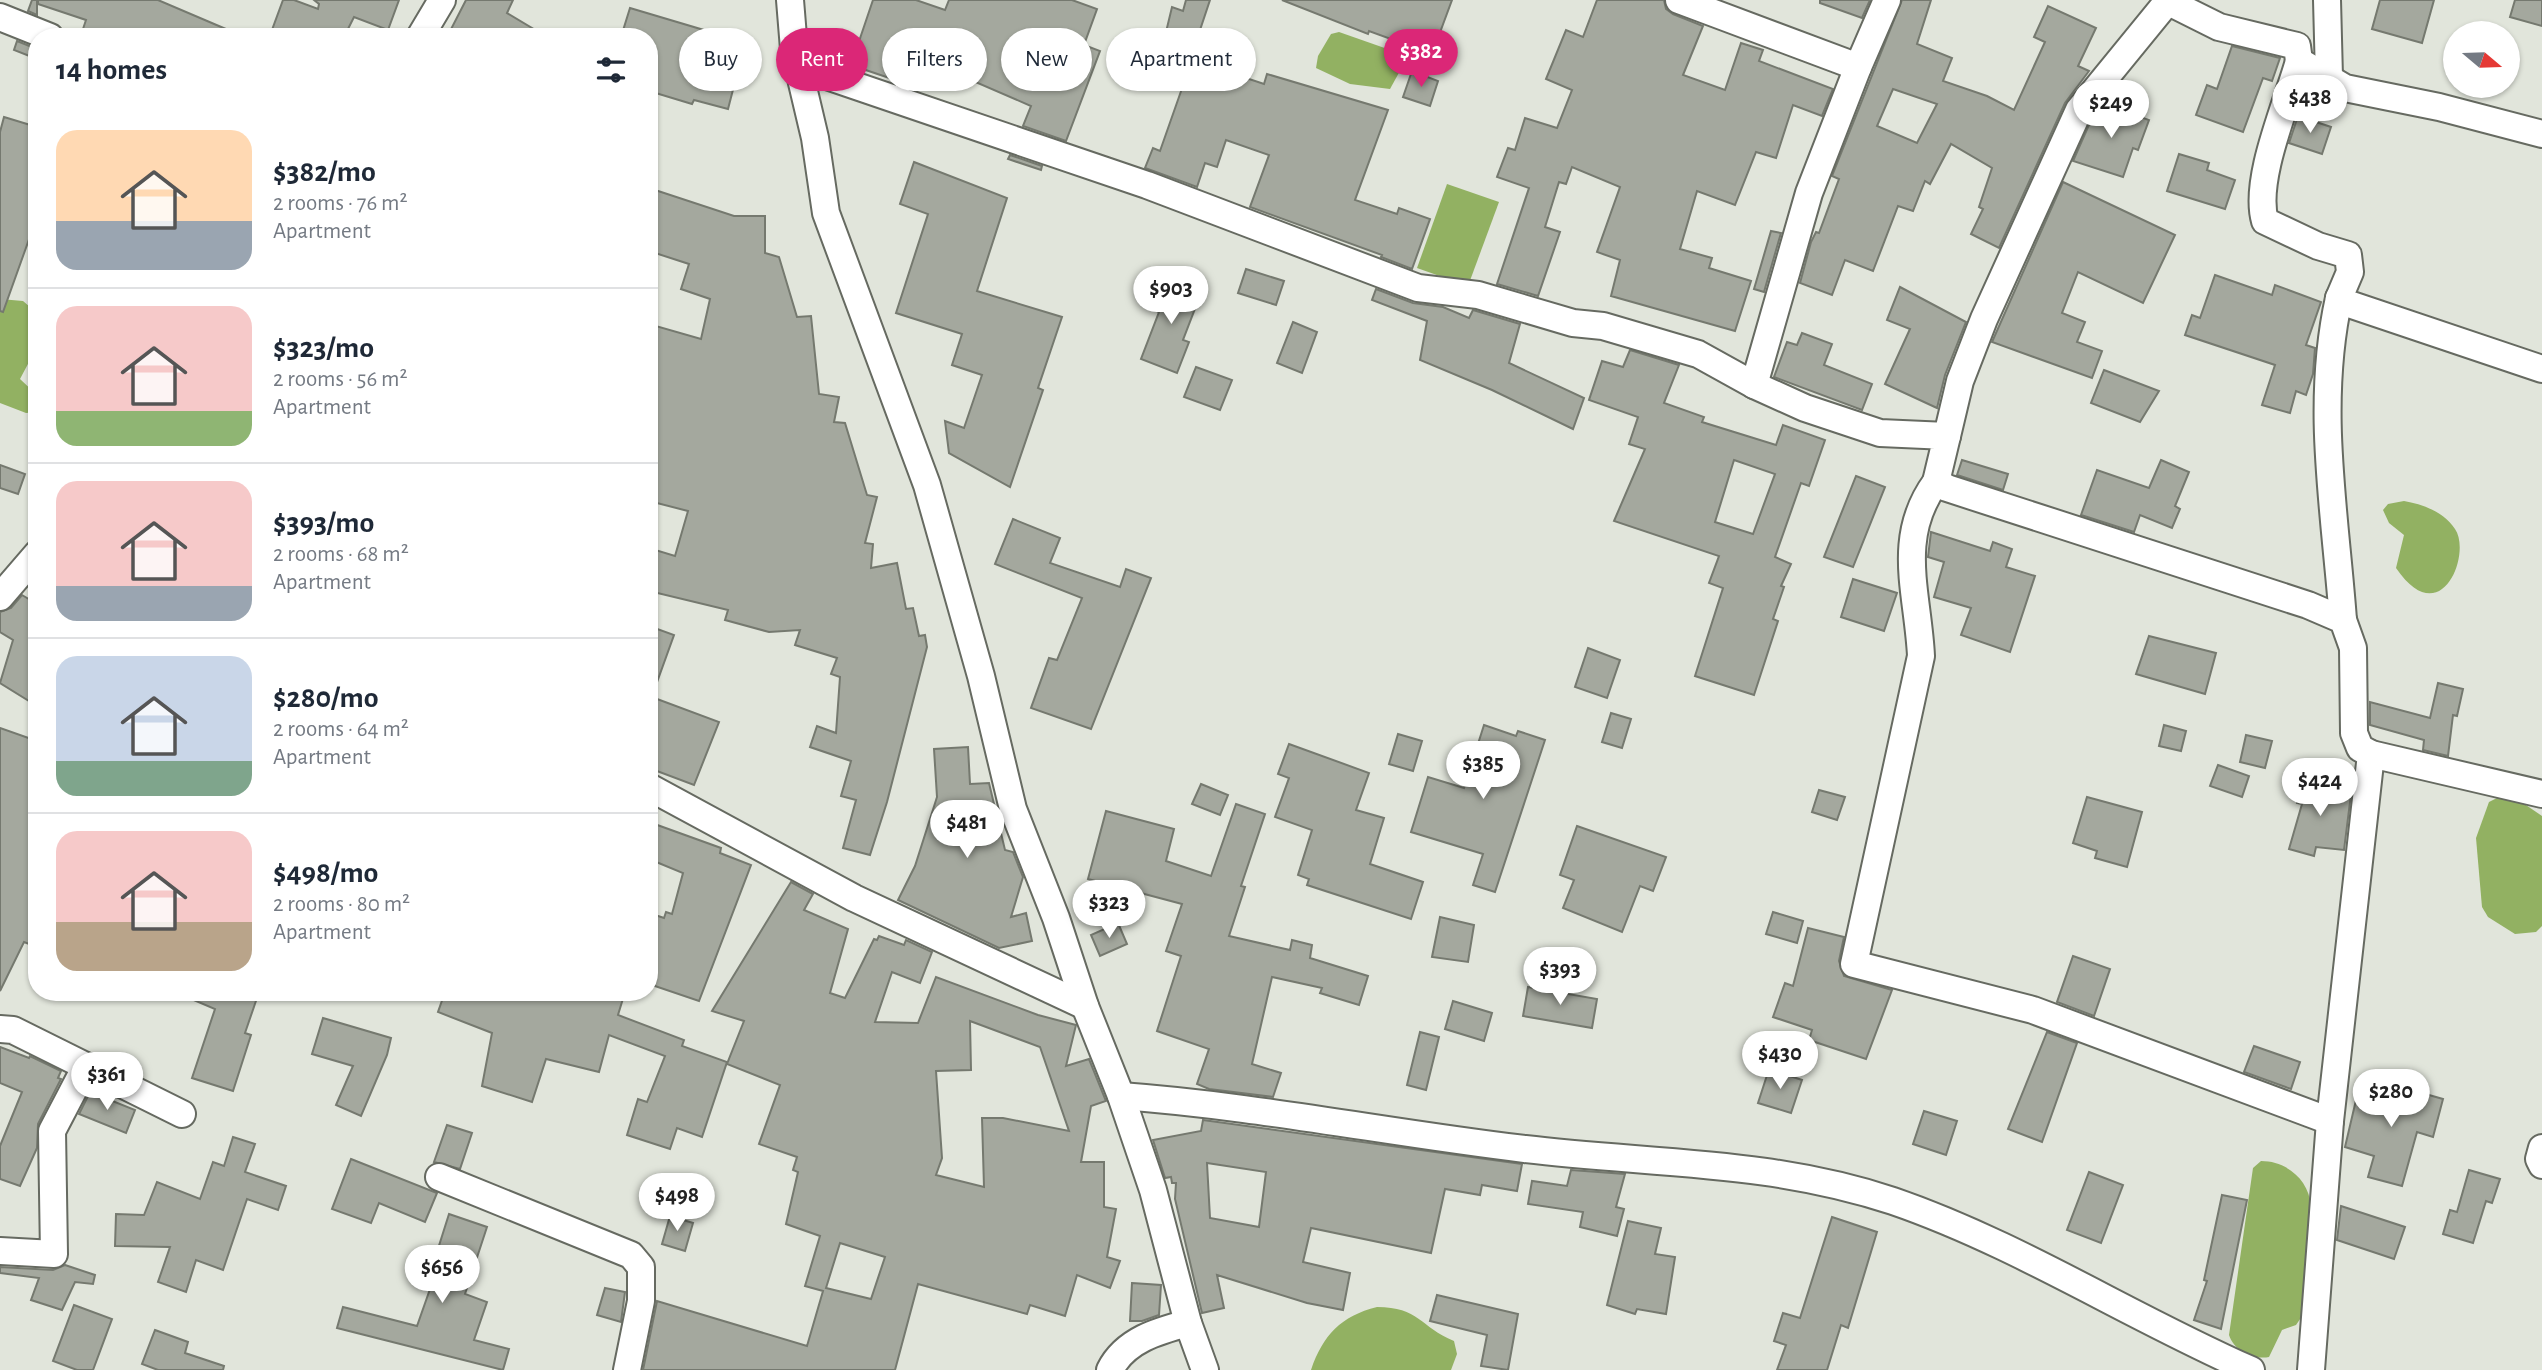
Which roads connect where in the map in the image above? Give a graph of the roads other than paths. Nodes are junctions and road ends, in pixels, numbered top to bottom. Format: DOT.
graph roads {
  1 [pos="442,0"];
  2 [pos="790,0"];
  3 [pos="1679,0"];
  4 [pos="1887,0"];
  5 [pos="2327,0"];
  6 [pos="2166,1"];
  7 [pos="6,18"];
  8 [pos="29,28"];
  9 [pos="425,28"];
  10 [pos="792,28"];
  11 [pos="2299,61"];
  12 [pos="1858,67"];
  13 [pos="2329,77"];
  14 [pos="868,90"];
  15 [pos="804,91"];
  16 [pos="2542,134"];
  17 [pos="2339,298"];
  18 [pos="2542,369"];
  19 [pos="1754,385"];
  20 [pos="1947,436"];
  21 [pos="1936,482"];
  22 [pos="28,564"];
  23 [pos="0,597"];
  24 [pos="2343,620"];
  25 [pos="2371,754"];
  26 [pos="658,792"];
  27 [pos="2542,794"];
  28 [pos="1085,1006"];
  29 [pos="0,1030"];
  30 [pos="86,1066"];
  31 [pos="1121,1096"];
  32 [pos="182,1114"];
  33 [pos="2330,1121"];
  34 [pos="2542,1148"];
  35 [pos="2542,1165"];
  36 [pos="439,1177"];
  37 [pos="0,1251"];
  38 [pos="1188,1323"];
  39 [pos="626,1370"];
  40 [pos="1110,1370"];
  41 [pos="1205,1370"];
  42 [pos="2251,1370"];
  43 [pos="2311,1370"];
  1 -- 9 [label="street"];
  2 -- 10 [label="street"];
  3 -- 12 [label="street"];
  4 -- 12 [label="street"];
  5 -- 13 [label="street"];
  6 -- 11 [label="street"];
  6 -- 20 [label="street"];
  7 -- 8 [label="street"];
  11 -- 13 [label="street"];
  11 -- 17 [label="street"];
  12 -- 19 [label="street"];
  13 -- 16 [label="street"];
  14 -- 19 [label="street"];
  15 -- 28 [label="street"];
  17 -- 18 [label="street"];
  17 -- 24 [label="street"];
  19 -- 20 [label="street"];
  20 -- 21 [label="street"];
  21 -- 24 [label="street"];
  21 -- 33 [label="street"];
  22 -- 23 [label="street"];
  24 -- 25 [label="street"];
  25 -- 27 [label="street"];
  25 -- 33 [label="street"];
  26 -- 28 [label="street"];
  28 -- 31 [label="street"];
  29 -- 30 [label="street"];
  30 -- 32 [label="street"];
  30 -- 37 [label="street"];
  31 -- 38 [label="street"];
  31 -- 42 [label="street"];
  33 -- 43 [label="street"];
  34 -- 35 [label="street"];
  36 -- 39 [label="street"];
  38 -- 40 [label="street"];
  38 -- 41 [label="street"];
}
